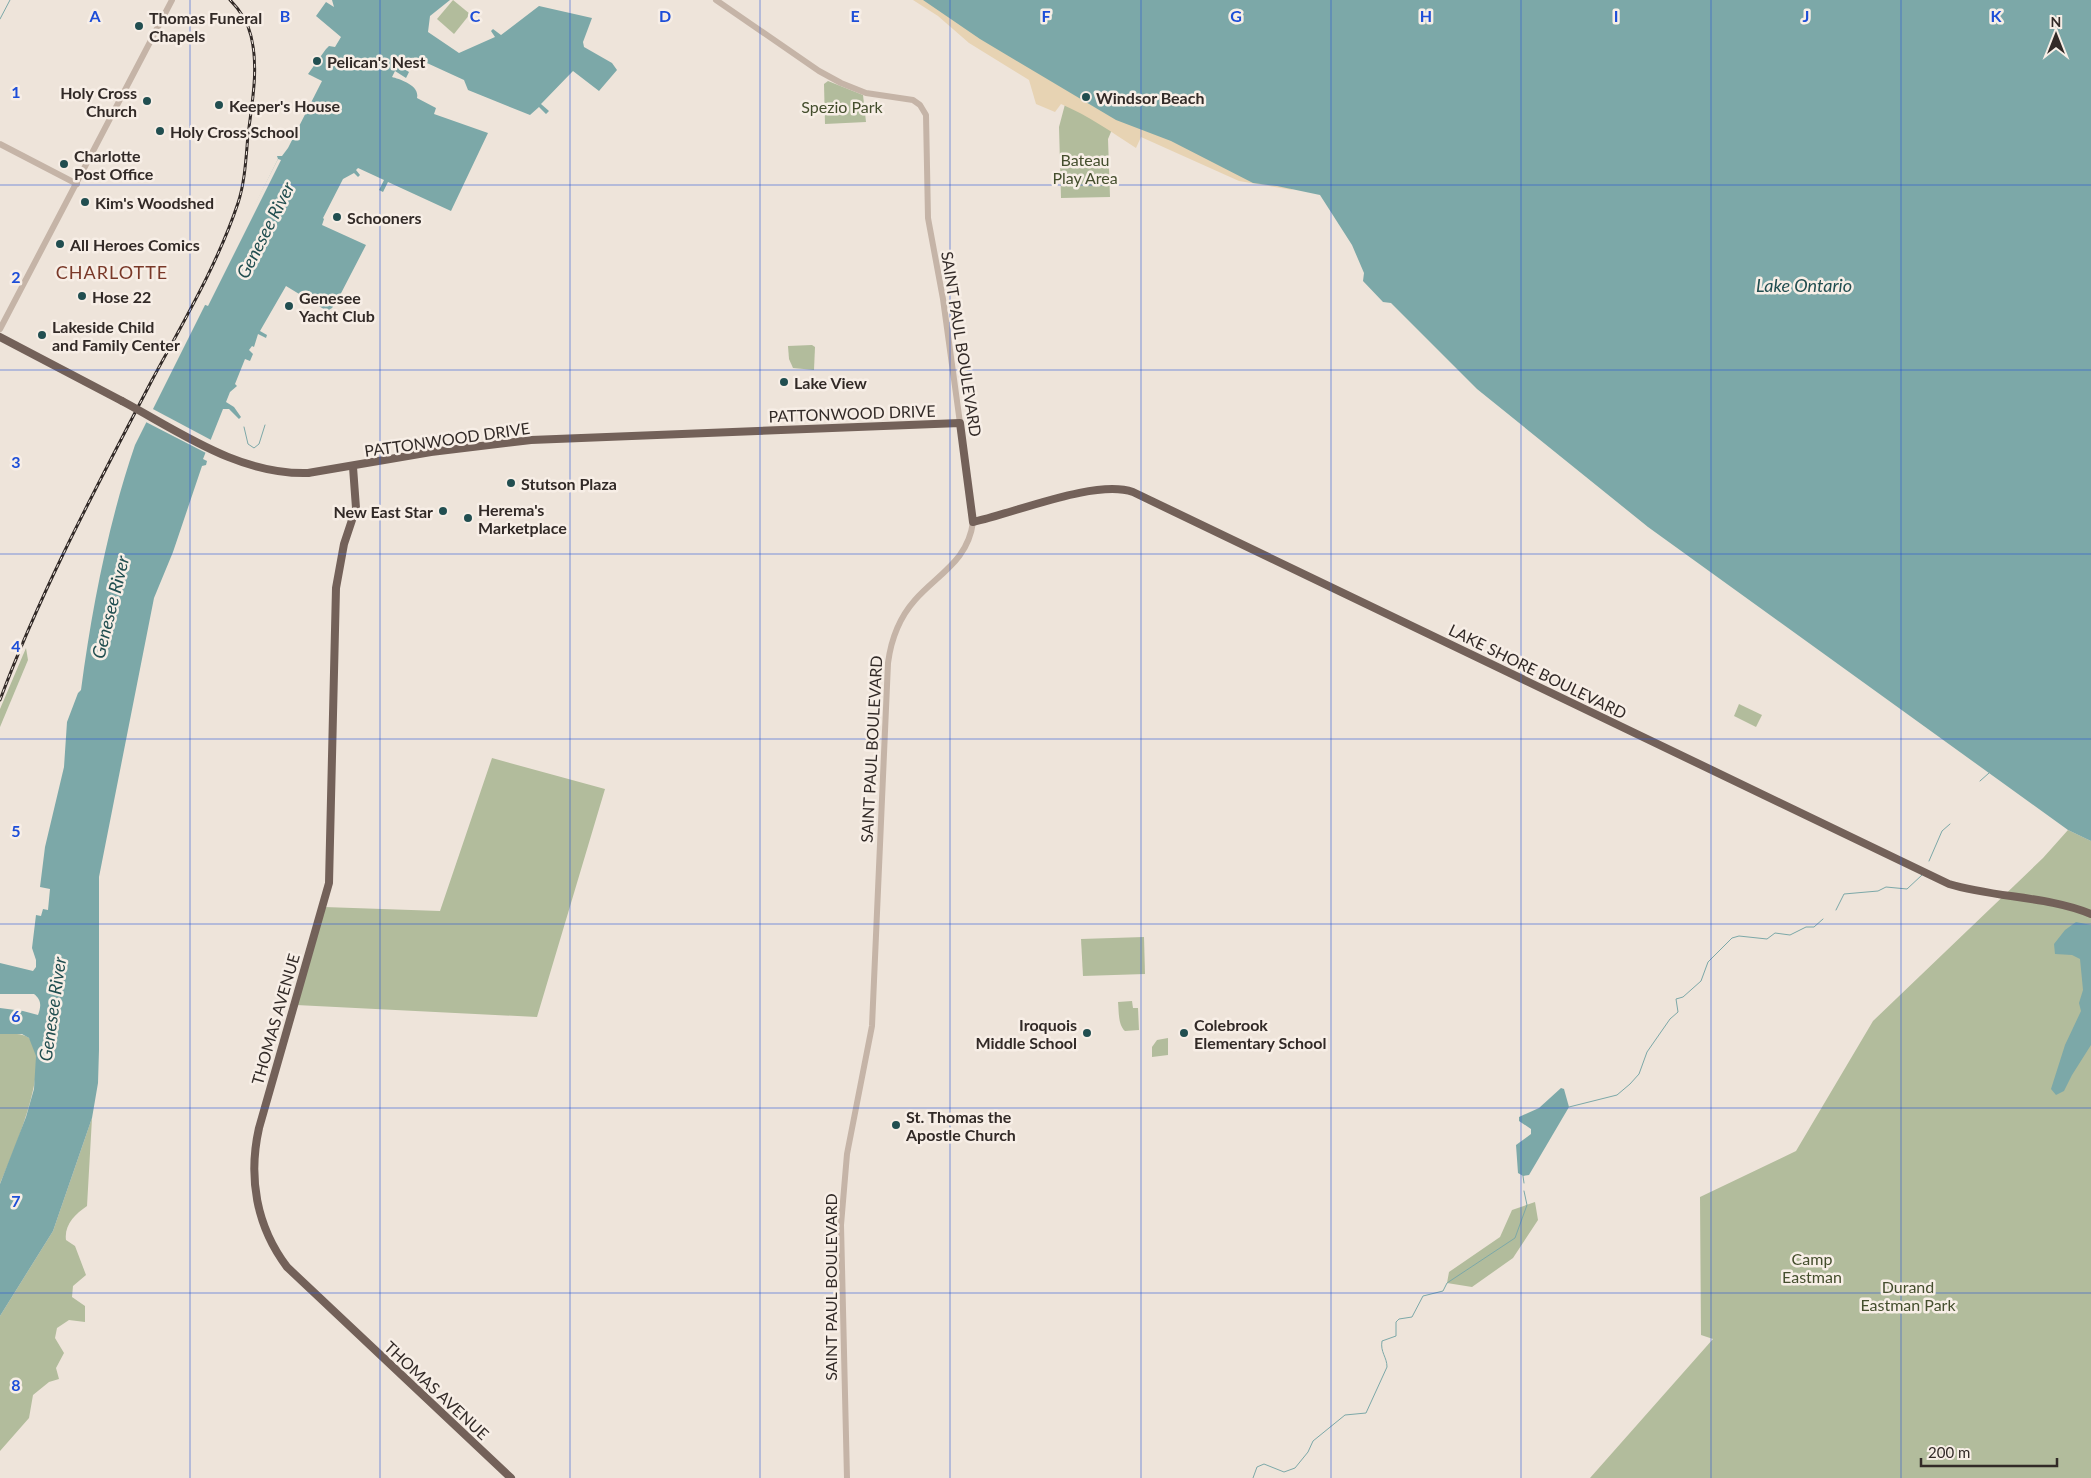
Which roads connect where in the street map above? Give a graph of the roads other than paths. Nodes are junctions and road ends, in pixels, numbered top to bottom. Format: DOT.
graph roads {
  1 [pos="172,0"];
  2 [pos="716,0"];
  3 [pos="0,144"];
  4 [pos="77,184"];
  5 [pos="0,329"];
  6 [pos="0,337"];
  7 [pos="960,422"];
  8 [pos="353,467"];
  9 [pos="973,522"];
  10 [pos="2091,914"];
  11 [pos="511,1478"];
  12 [pos="847,1478"];
  1 -- 4 [label="street"];
  2 -- 7 [label="street, SAINT PAUL BOULEVARD"];
  3 -- 4 [label="street"];
  4 -- 5 [label="street"];
  6 -- 8 [label="main road, PATTONWOOD DRIVE, bridge"];
  7 -- 8 [label="main road, PATTONWOOD DRIVE"];
  7 -- 9 [label="main road, SAINT PAUL BOULEVARD"];
  8 -- 11 [label="main road, THOMAS AVENUE"];
  9 -- 10 [label="main road, LAKE SHORE BOULEVARD"];
  9 -- 12 [label="street, SAINT PAUL BOULEVARD"];
}
